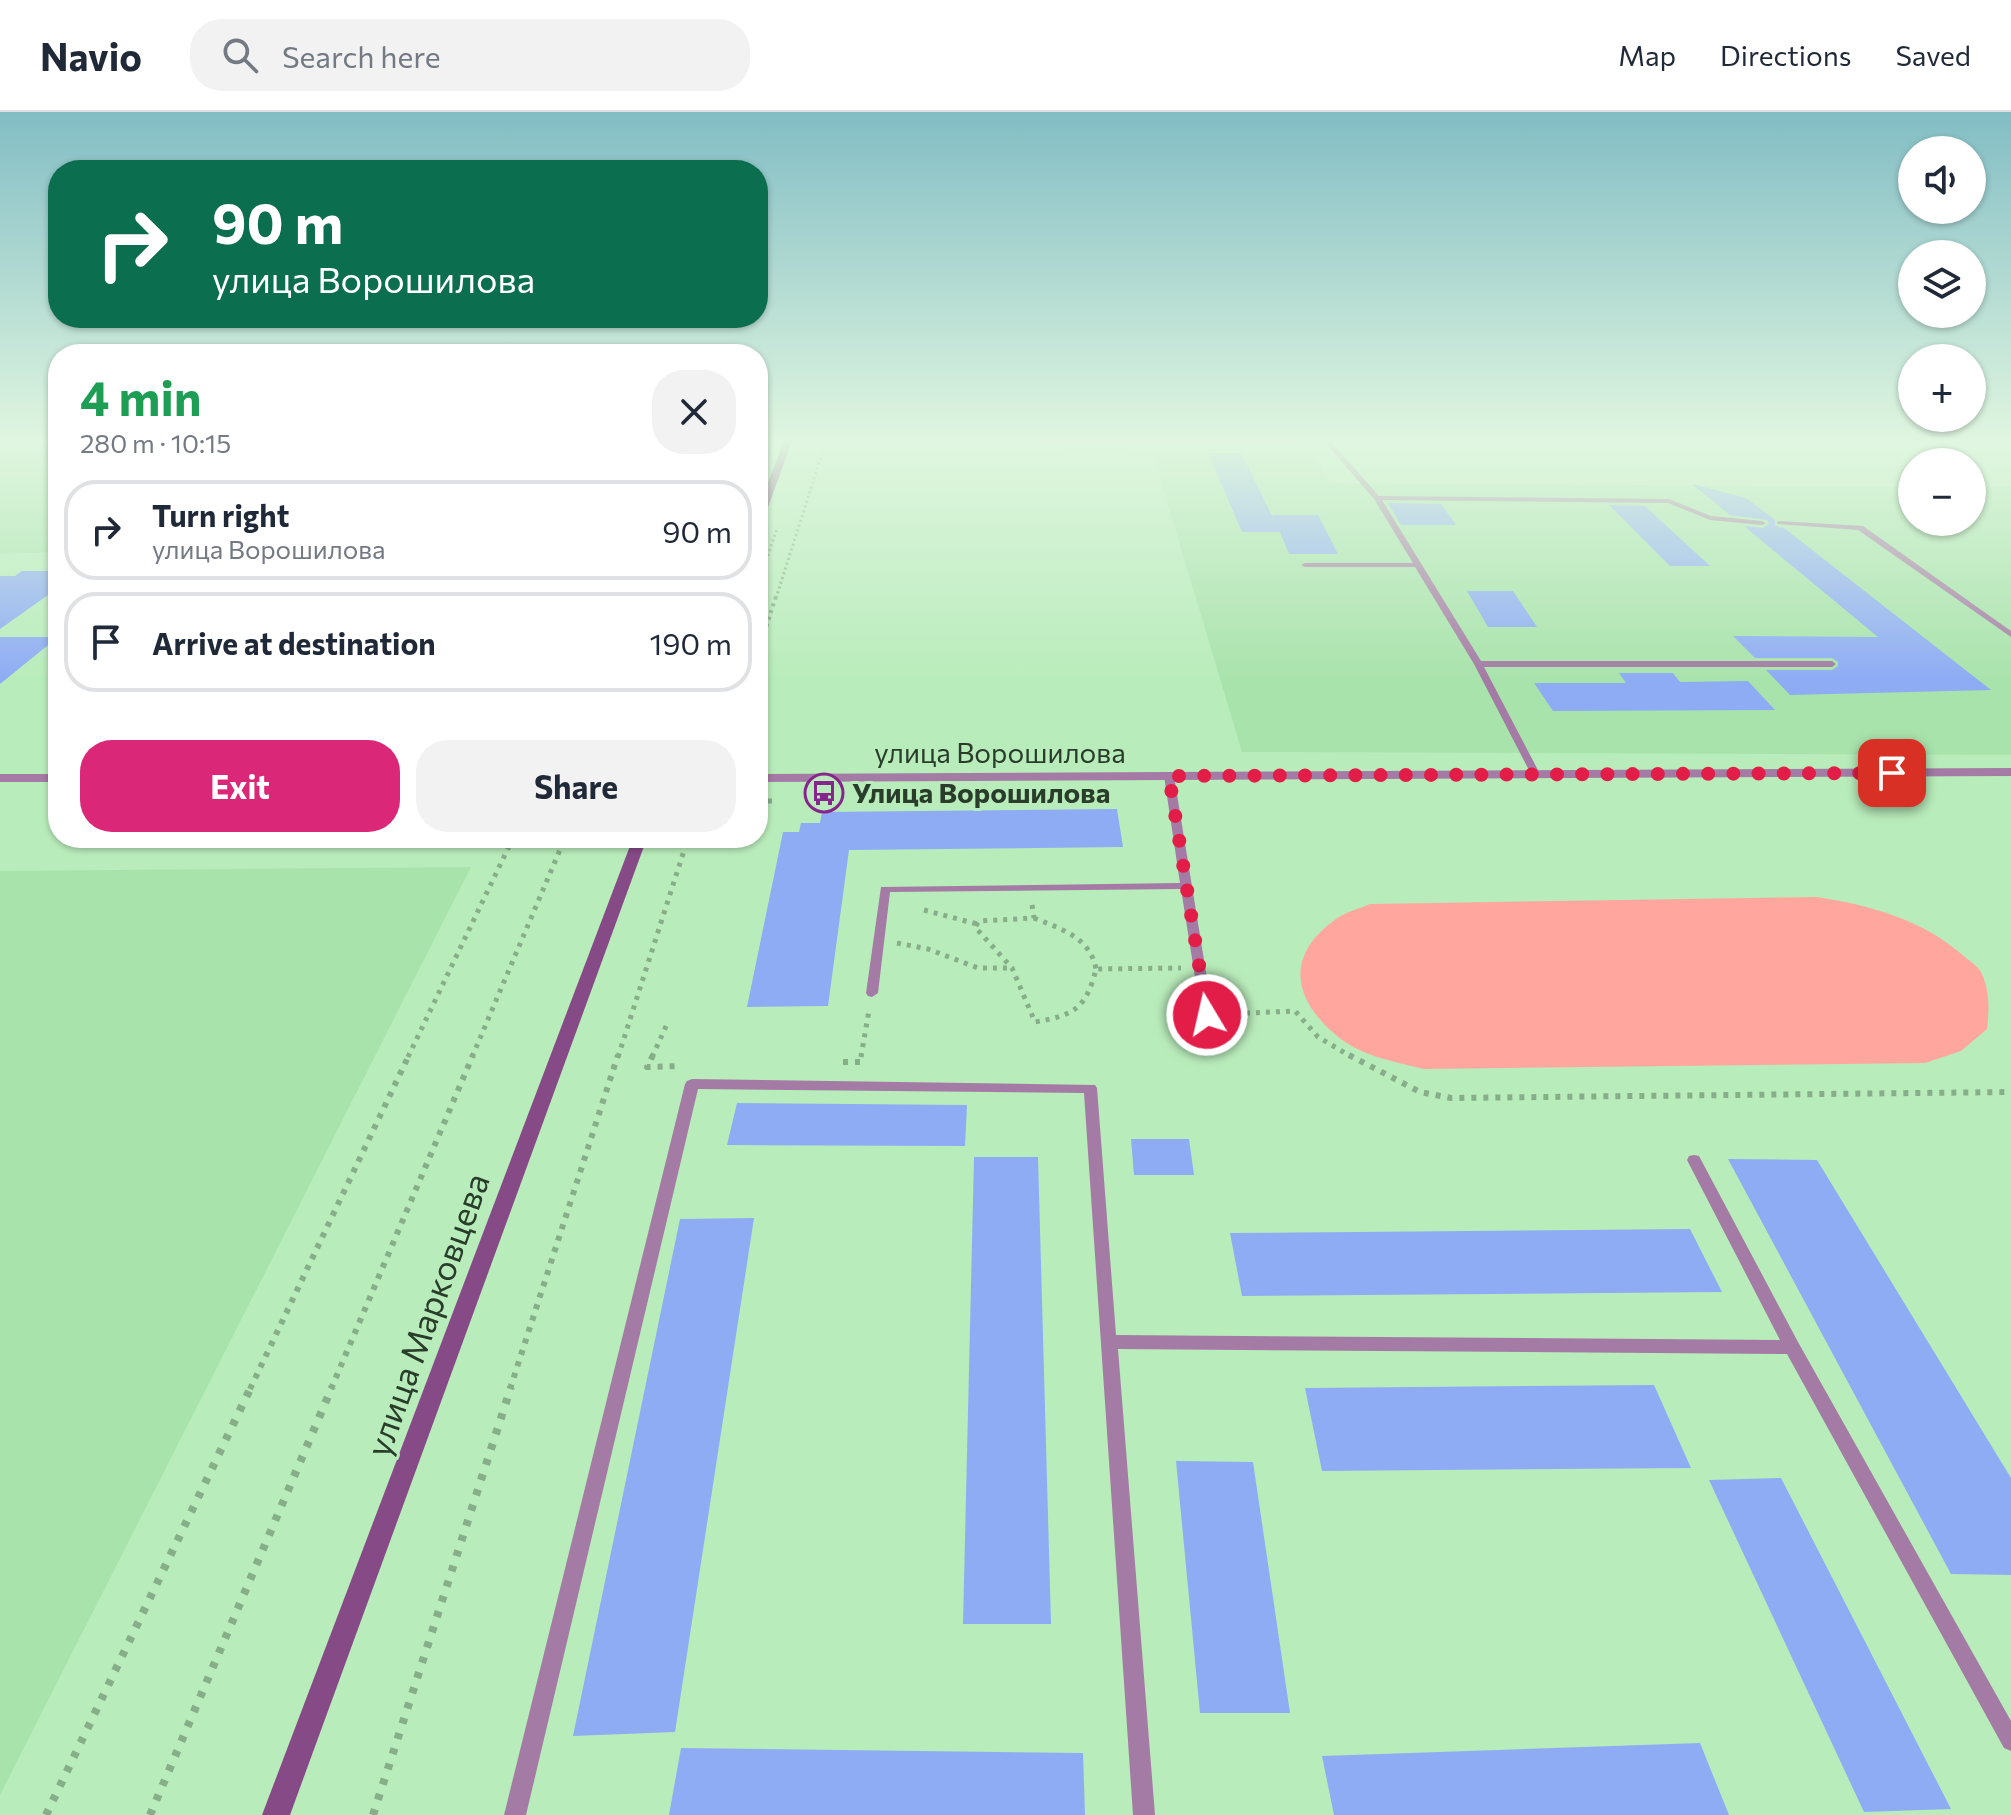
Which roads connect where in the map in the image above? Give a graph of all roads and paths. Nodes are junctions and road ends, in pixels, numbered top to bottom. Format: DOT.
graph roads {
  1 [pos="801,520"];
  2 [pos="1391,520"];
  3 [pos="1736,520"];
  4 [pos="1762,523"];
  5 [pos="1779,523"];
  6 [pos="1305,565"];
  7 [pos="1419,565"];
  8 [pos="768,622"];
  9 [pos="2011,635"];
  10 [pos="1478,664"];
  11 [pos="1832,664"];
  12 [pos="2011,772"];
  13 [pos="1535,774"];
  14 [pos="1169,776"];
  15 [pos="0,778"];
  16 [pos="48,778"];
  17 [pos="768,778"];
  18 [pos="508,848"];
  19 [pos="561,848"];
  20 [pos="636,848"];
  21 [pos="685,848"];
  22 [pos="1187,886"];
  23 [pos="1030,888"];
  24 [pos="882,907"];
  25 [pos="1034,918"];
  26 [pos="977,924"];
  27 [pos="878,939"];
  28 [pos="1012,968"];
  29 [pos="1199,968"];
  30 [pos="1096,969"];
  31 [pos="872,993"];
  32 [pos="1207,1015"];
  33 [pos="668,1022"];
  34 [pos="830,1063"];
  35 [pos="693,1066"];
  36 [pos="2011,1092"];
  37 [pos="1694,1160"];
  38 [pos="1109,1342"];
  39 [pos="1792,1347"];
  40 [pos="2011,1741"];
  41 [pos="46,1815"];
  42 [pos="150,1815"];
  43 [pos="276,1815"];
  44 [pos="373,1815"];
  45 [pos="515,1815"];
  46 [pos="1144,1815"];
  1 -- 8 [label="path"];
  2 -- 7 [label="lane"];
  3 -- 4 [label="lane"];
  5 -- 9 [label="lane"];
  6 -- 7 [label="lane"];
  7 -- 10 [label="lane"];
  10 -- 11 [label="lane"];
  10 -- 13 [label="lane"];
  12 -- 13 [label="street, улица Ворошилова"];
  13 -- 14 [label="street, улица Ворошилова"];
  14 -- 17 [label="street, улица Ворошилова"];
  14 -- 22 [label="lane"];
  15 -- 16 [label="street"];
  18 -- 41 [label="path"];
  19 -- 42 [label="path"];
  20 -- 43 [label="main road, улица Марковцева"];
  21 -- 44 [label="path"];
  22 -- 23 [label="lane"];
  22 -- 29 [label="lane"];
  23 -- 24 [label="lane"];
  23 -- 25 [label="path"];
  24 -- 26 [label="path"];
  24 -- 27 [label="lane"];
  25 -- 26 [label="path"];
  25 -- 30 [label="path"];
  26 -- 28 [label="path"];
  27 -- 28 [label="path"];
  27 -- 31 [label="lane"];
  28 -- 30 [label="path"];
  29 -- 30 [label="path"];
  29 -- 32 [label="lane"];
  31 -- 34 [label="path"];
  32 -- 36 [label="path"];
  33 -- 35 [label="path"];
  37 -- 39 [label="lane"];
  38 -- 39 [label="lane"];
  38 -- 45 [label="lane"];
  38 -- 46 [label="lane"];
  39 -- 40 [label="lane"];
}
